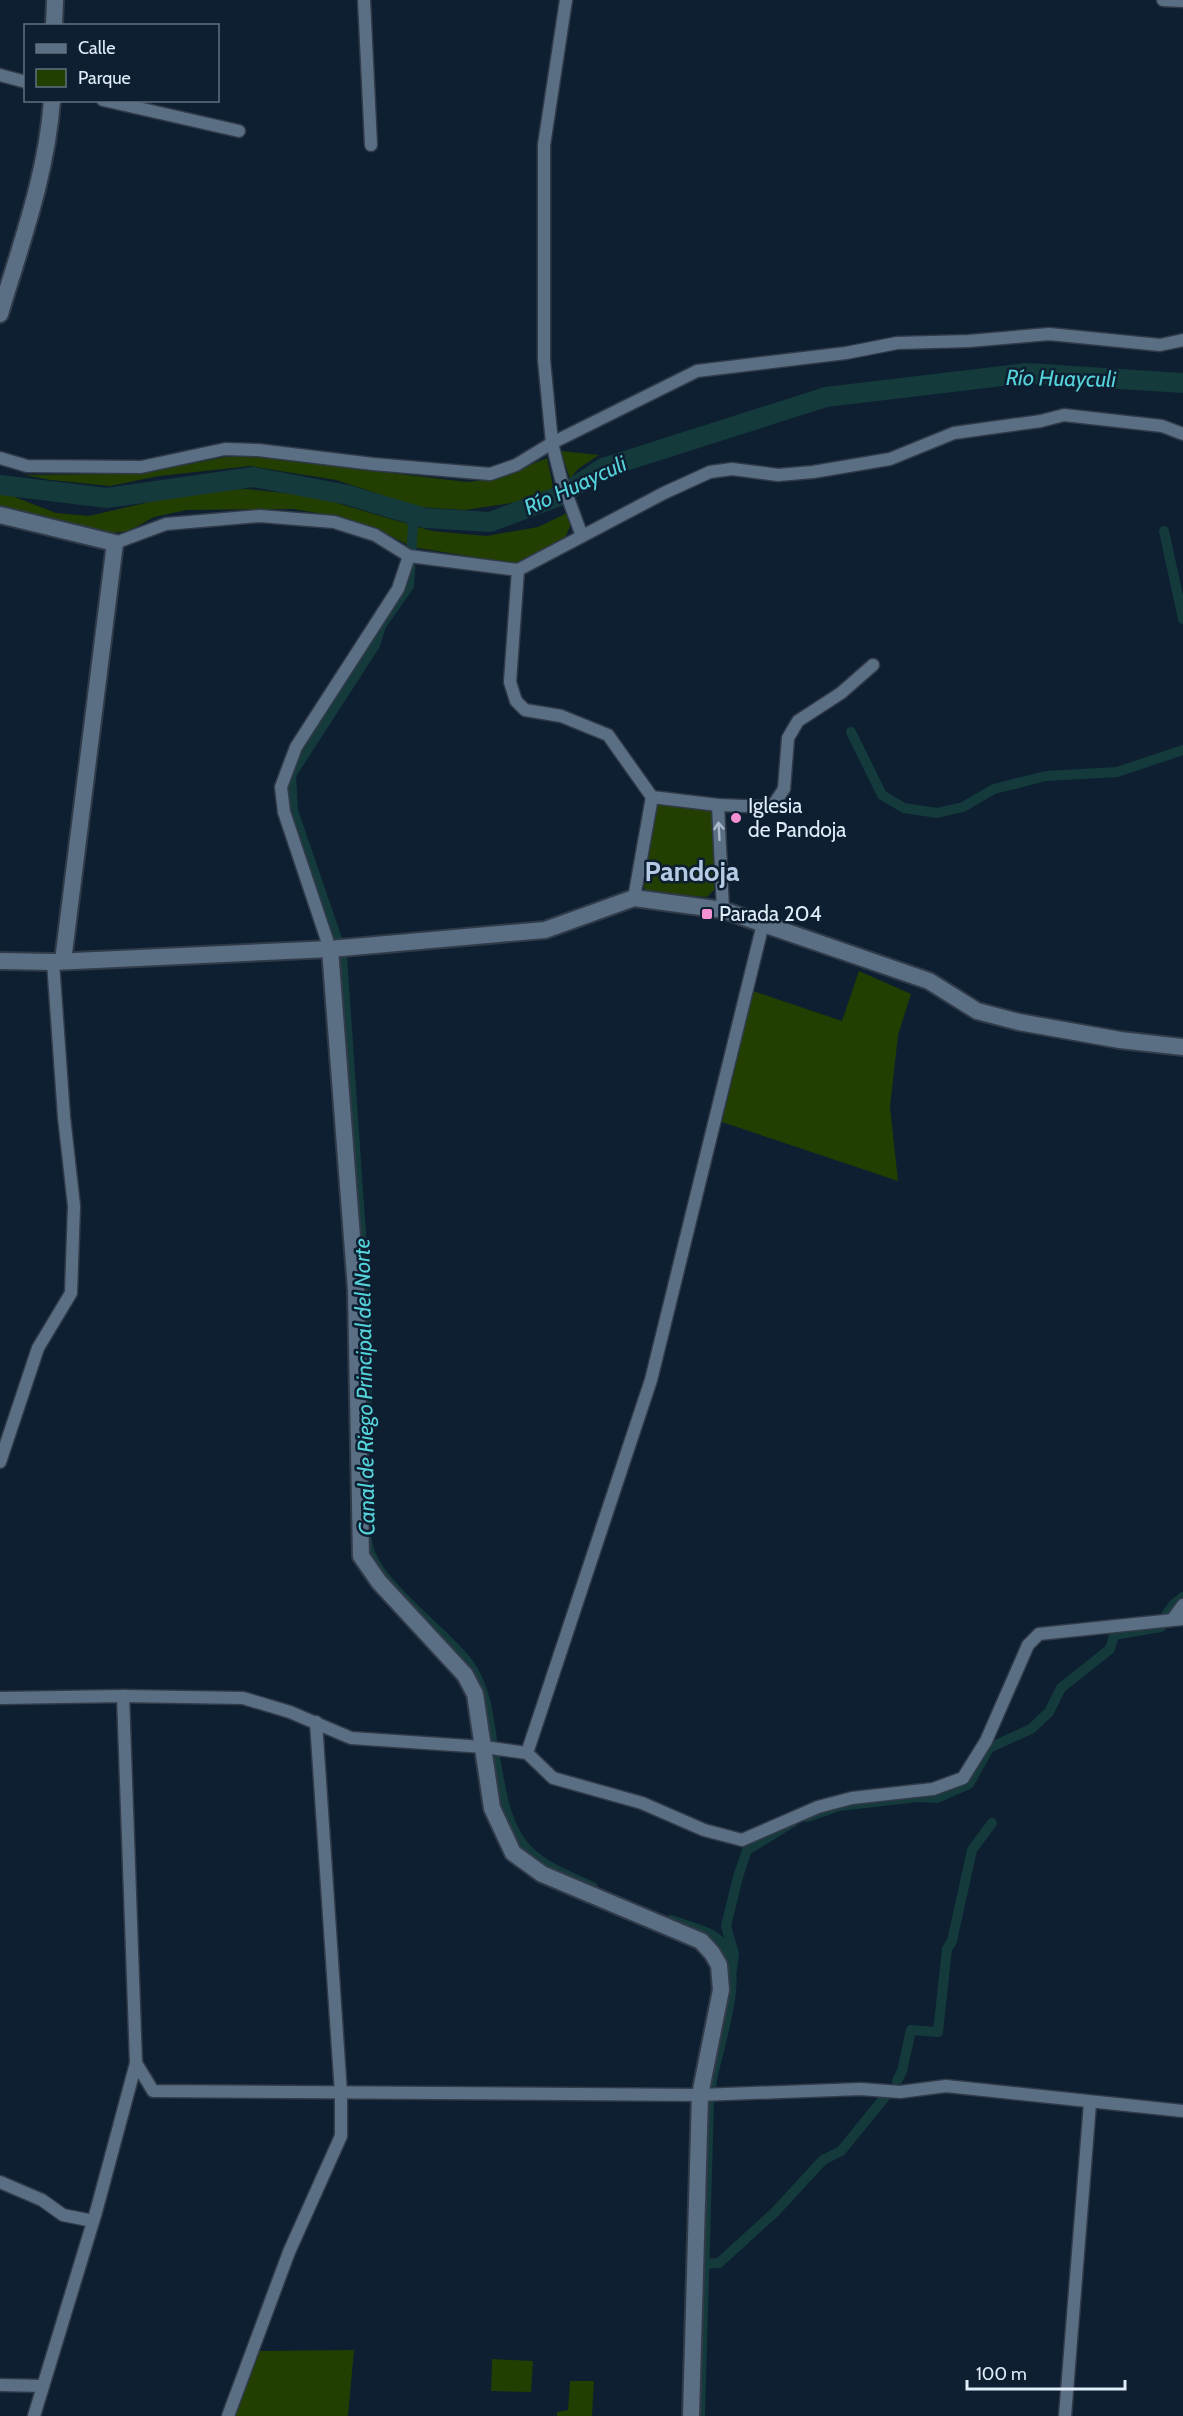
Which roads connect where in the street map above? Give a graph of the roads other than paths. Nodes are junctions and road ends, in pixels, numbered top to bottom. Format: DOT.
graph roads {
  1 [pos="55,0"];
  2 [pos="364,0"];
  3 [pos="566,0"];
  4 [pos="1163,0"];
  5 [pos="1183,1"];
  6 [pos="54,24"];
  7 [pos="0,75"];
  8 [pos="24,81"];
  9 [pos="52,102"];
  10 [pos="112,102"];
  11 [pos="239,131"];
  12 [pos="371,145"];
  13 [pos="0,314"];
  14 [pos="1183,340"];
  15 [pos="1183,434"];
  16 [pos="552,443"];
  17 [pos="0,458"];
  18 [pos="0,515"];
  19 [pos="582,536"];
  20 [pos="115,543"];
  21 [pos="409,556"];
  22 [pos="518,570"];
  23 [pos="873,665"];
  24 [pos="652,797"];
  25 [pos="718,805"];
  26 [pos="633,898"];
  27 [pos="723,910"];
  28 [pos="763,924"];
  29 [pos="330,949"];
  30 [pos="0,961"];
  31 [pos="58,962"];
  32 [pos="1183,1047"];
  33 [pos="0,1462"];
  34 [pos="1183,1605"];
  35 [pos="1177,1619"];
  36 [pos="123,1696"];
  37 [pos="0,1698"];
  38 [pos="316,1722"];
  39 [pos="484,1747"];
  40 [pos="527,1753"];
  41 [pos="136,2063"];
  42 [pos="341,2094"];
  43 [pos="700,2095"];
  44 [pos="1090,2103"];
  45 [pos="1183,2111"];
  46 [pos="0,2182"];
  47 [pos="93,2222"];
  48 [pos="0,2385"];
  49 [pos="43,2386"];
  50 [pos="34,2416"];
  51 [pos="228,2416"];
  52 [pos="691,2416"];
  53 [pos="1065,2416"];
  1 -- 6 [label="street"];
  2 -- 12 [label="street"];
  3 -- 16 [label="street"];
  4 -- 5 [label="street"];
  7 -- 8 [label="street"];
  9 -- 13 [label="street"];
  10 -- 11 [label="street"];
  14 -- 16 [label="street"];
  15 -- 19 [label="street"];
  16 -- 17 [label="street"];
  16 -- 19 [label="street"];
  18 -- 20 [label="street"];
  19 -- 22 [label="street"];
  20 -- 21 [label="street"];
  20 -- 31 [label="street"];
  21 -- 22 [label="street"];
  21 -- 29 [label="street"];
  22 -- 24 [label="street"];
  23 -- 25 [label="street"];
  24 -- 25 [label="street"];
  24 -- 26 [label="street"];
  27 -- 25 [label="street, one-way"];
  26 -- 27 [label="street"];
  26 -- 29 [label="street"];
  27 -- 28 [label="street"];
  28 -- 32 [label="street"];
  28 -- 40 [label="street"];
  29 -- 31 [label="street"];
  29 -- 39 [label="street"];
  30 -- 31 [label="street"];
  31 -- 33 [label="street"];
  34 -- 35 [label="street"];
  35 -- 40 [label="street"];
  36 -- 37 [label="street"];
  36 -- 38 [label="street"];
  36 -- 41 [label="street"];
  38 -- 39 [label="street"];
  38 -- 42 [label="street"];
  39 -- 40 [label="street"];
  39 -- 43 [label="street"];
  41 -- 42 [label="street"];
  41 -- 47 [label="street"];
  42 -- 43 [label="street"];
  42 -- 51 [label="street"];
  43 -- 44 [label="street"];
  43 -- 52 [label="street"];
  44 -- 45 [label="street"];
  44 -- 53 [label="street"];
  46 -- 47 [label="street"];
  47 -- 49 [label="street"];
  48 -- 49 [label="street"];
  49 -- 50 [label="street"];
}
